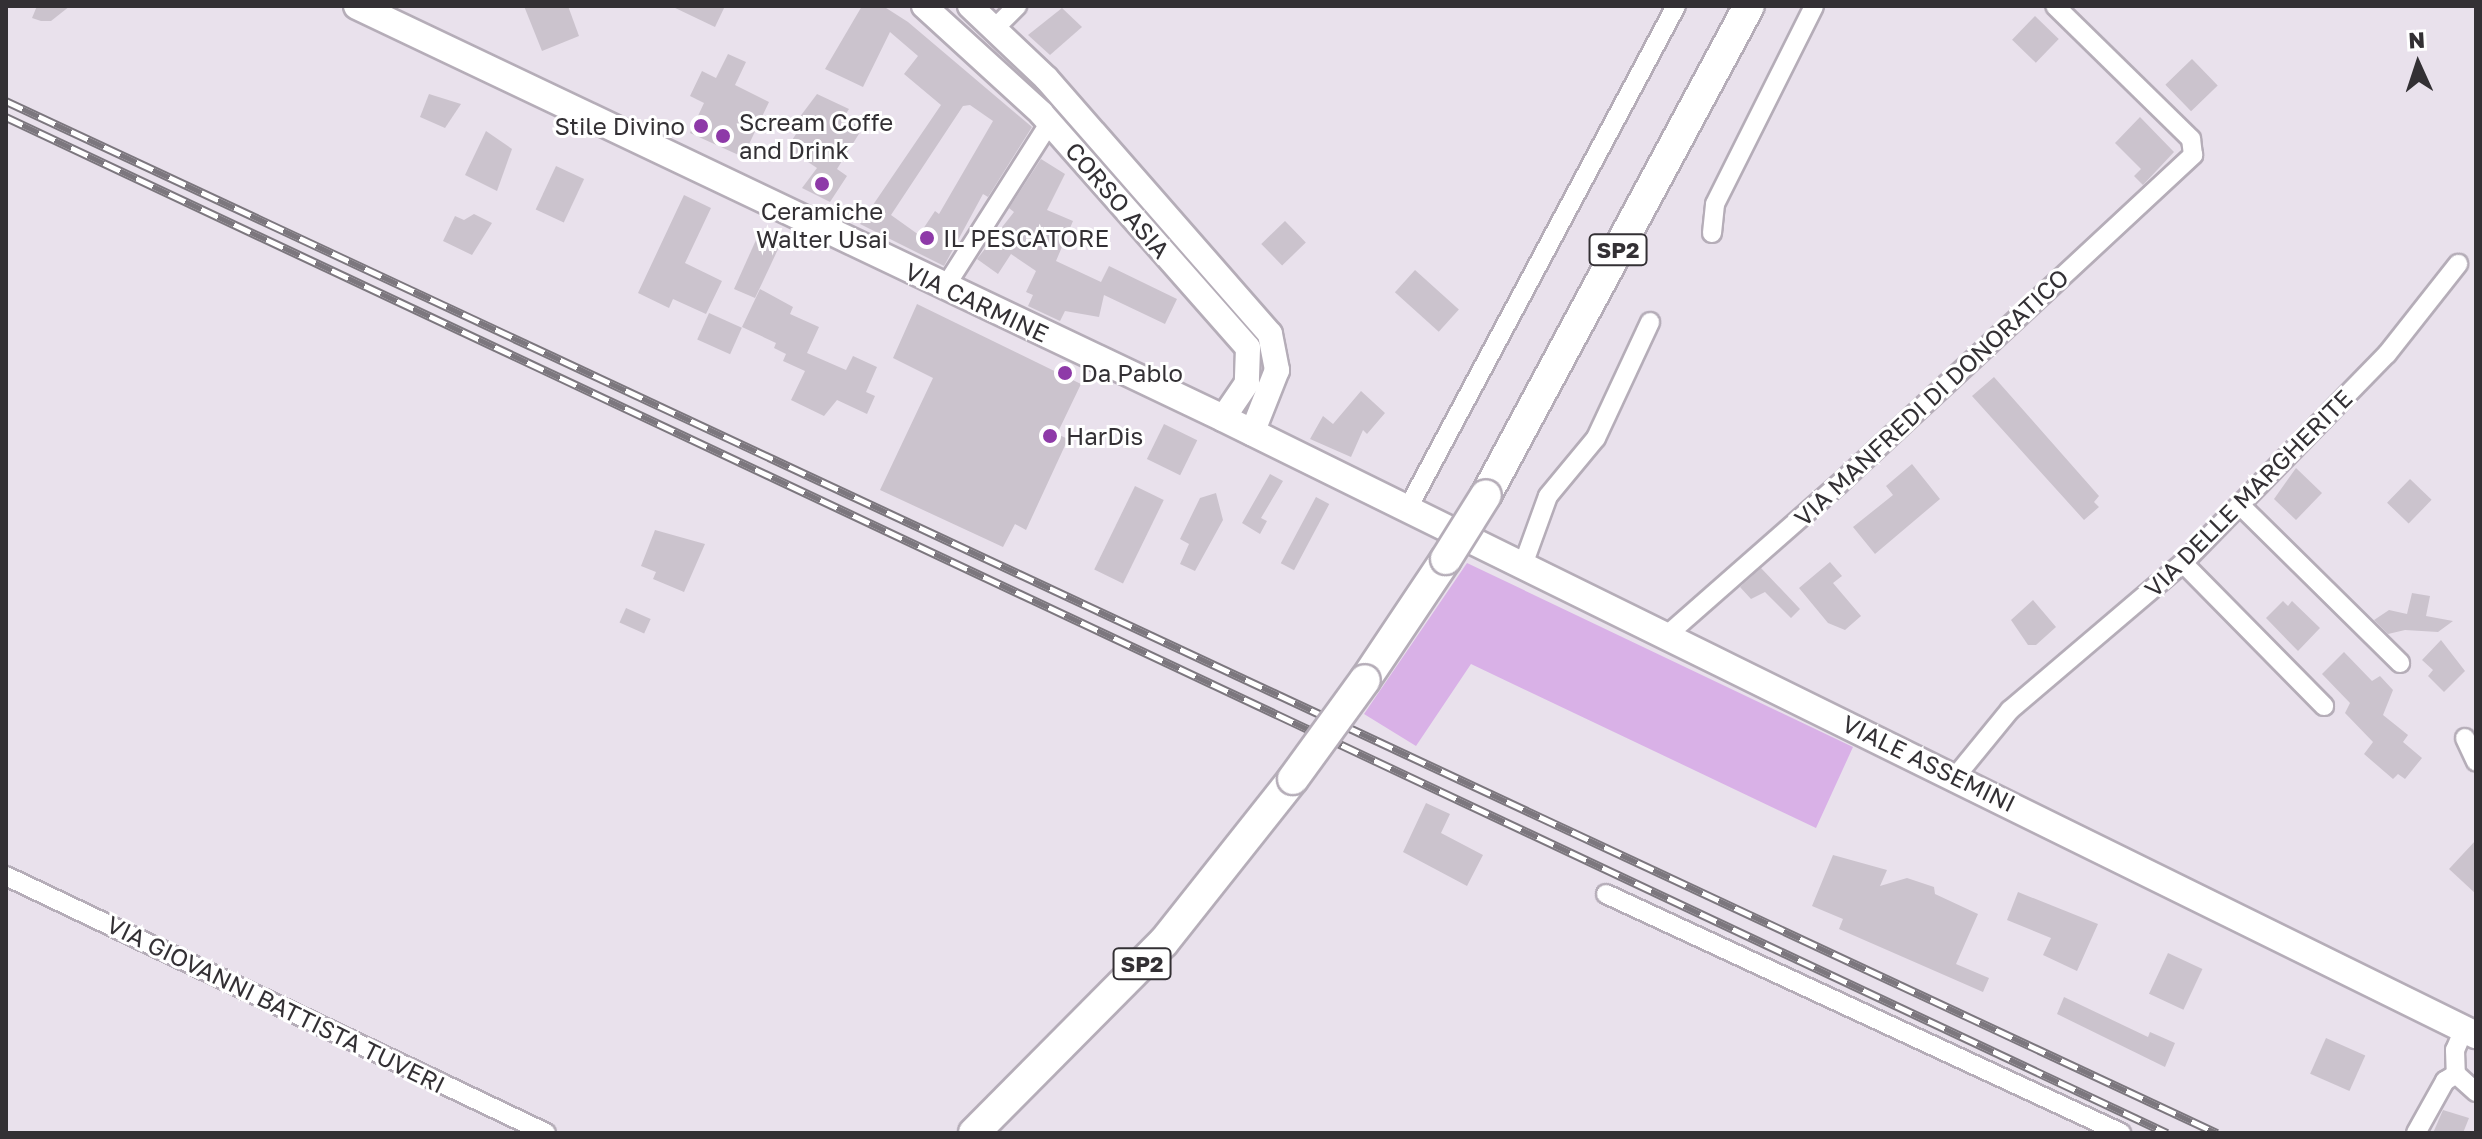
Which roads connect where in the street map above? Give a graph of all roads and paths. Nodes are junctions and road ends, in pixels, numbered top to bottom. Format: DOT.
graph roads {
  1 [pos="357,6"];
  2 [pos="924,6"];
  3 [pos="970,6"];
  4 [pos="1017,6"];
  5 [pos="1676,6"];
  6 [pos="1749,6"];
  7 [pos="1814,6"];
  8 [pos="2055,6"];
  9 [pos="994,29"];
  10 [pos="1050,122"];
  11 [pos="1712,233"];
  12 [pos="2458,264"];
  13 [pos="945,287"];
  14 [pos="1650,322"];
  15 [pos="1223,418"];
  16 [pos="1252,433"];
  17 [pos="1380,494"];
  18 [pos="2240,505"];
  19 [pos="1408,508"];
  20 [pos="2183,563"];
  21 [pos="1523,565"];
  22 [pos="1666,636"];
  23 [pos="2400,663"];
  24 [pos="2324,706"];
  25 [pos="2465,738"];
  26 [pos="2476,762"];
  27 [pos="1956,776"];
  28 [pos="6,876"];
  29 [pos="1606,894"];
  30 [pos="2470,1032"];
  31 [pos="2456,1074"];
  32 [pos="2476,1092"];
  33 [pos="546,1133"];
  34 [pos="974,1133"];
  35 [pos="2121,1133"];
  36 [pos="2416,1133"];
  1 -- 13 [label="main road, VIA CARMINE"];
  2 -- 10 [label="street, CORSO ASIA"];
  3 -- 9 [label="street, CORSO ASIA"];
  4 -- 9 [label="street"];
  5 -- 19 [label="street"];
  6 -- 34 [label="main road, SP2, bridge"];
  7 -- 11 [label="street"];
  8 -- 22 [label="street, VIA MANFREDI DI DONORATICO"];
  9 -- 16 [label="street, CORSO ASIA"];
  10 -- 13 [label="street"];
  10 -- 15 [label="street, CORSO ASIA"];
  12 -- 18 [label="street, VIA DELLE MARGHERITE"];
  13 -- 15 [label="main road, VIA CARMINE"];
  14 -- 21 [label="street"];
  15 -- 16 [label="main road, VIA CARMINE"];
  16 -- 17 [label="main road, VIA CARMINE"];
  17 -- 19 [label="main road, VIALE ASSEMINI"];
  18 -- 20 [label="street, VIA DELLE MARGHERITE"];
  18 -- 23 [label="street"];
  19 -- 21 [label="main road, VIALE ASSEMINI"];
  20 -- 24 [label="street"];
  20 -- 27 [label="street, VIA DELLE MARGHERITE"];
  21 -- 22 [label="main road, VIALE ASSEMINI"];
  22 -- 27 [label="main road, VIALE ASSEMINI"];
  25 -- 26 [label="street"];
  27 -- 30 [label="main road, VIALE ASSEMINI"];
  28 -- 33 [label="street, VIA GIOVANNI BATTISTA TUVERI"];
  29 -- 35 [label="street"];
  30 -- 31 [label="street"];
  31 -- 32 [label="street"];
  31 -- 36 [label="street"];
}
